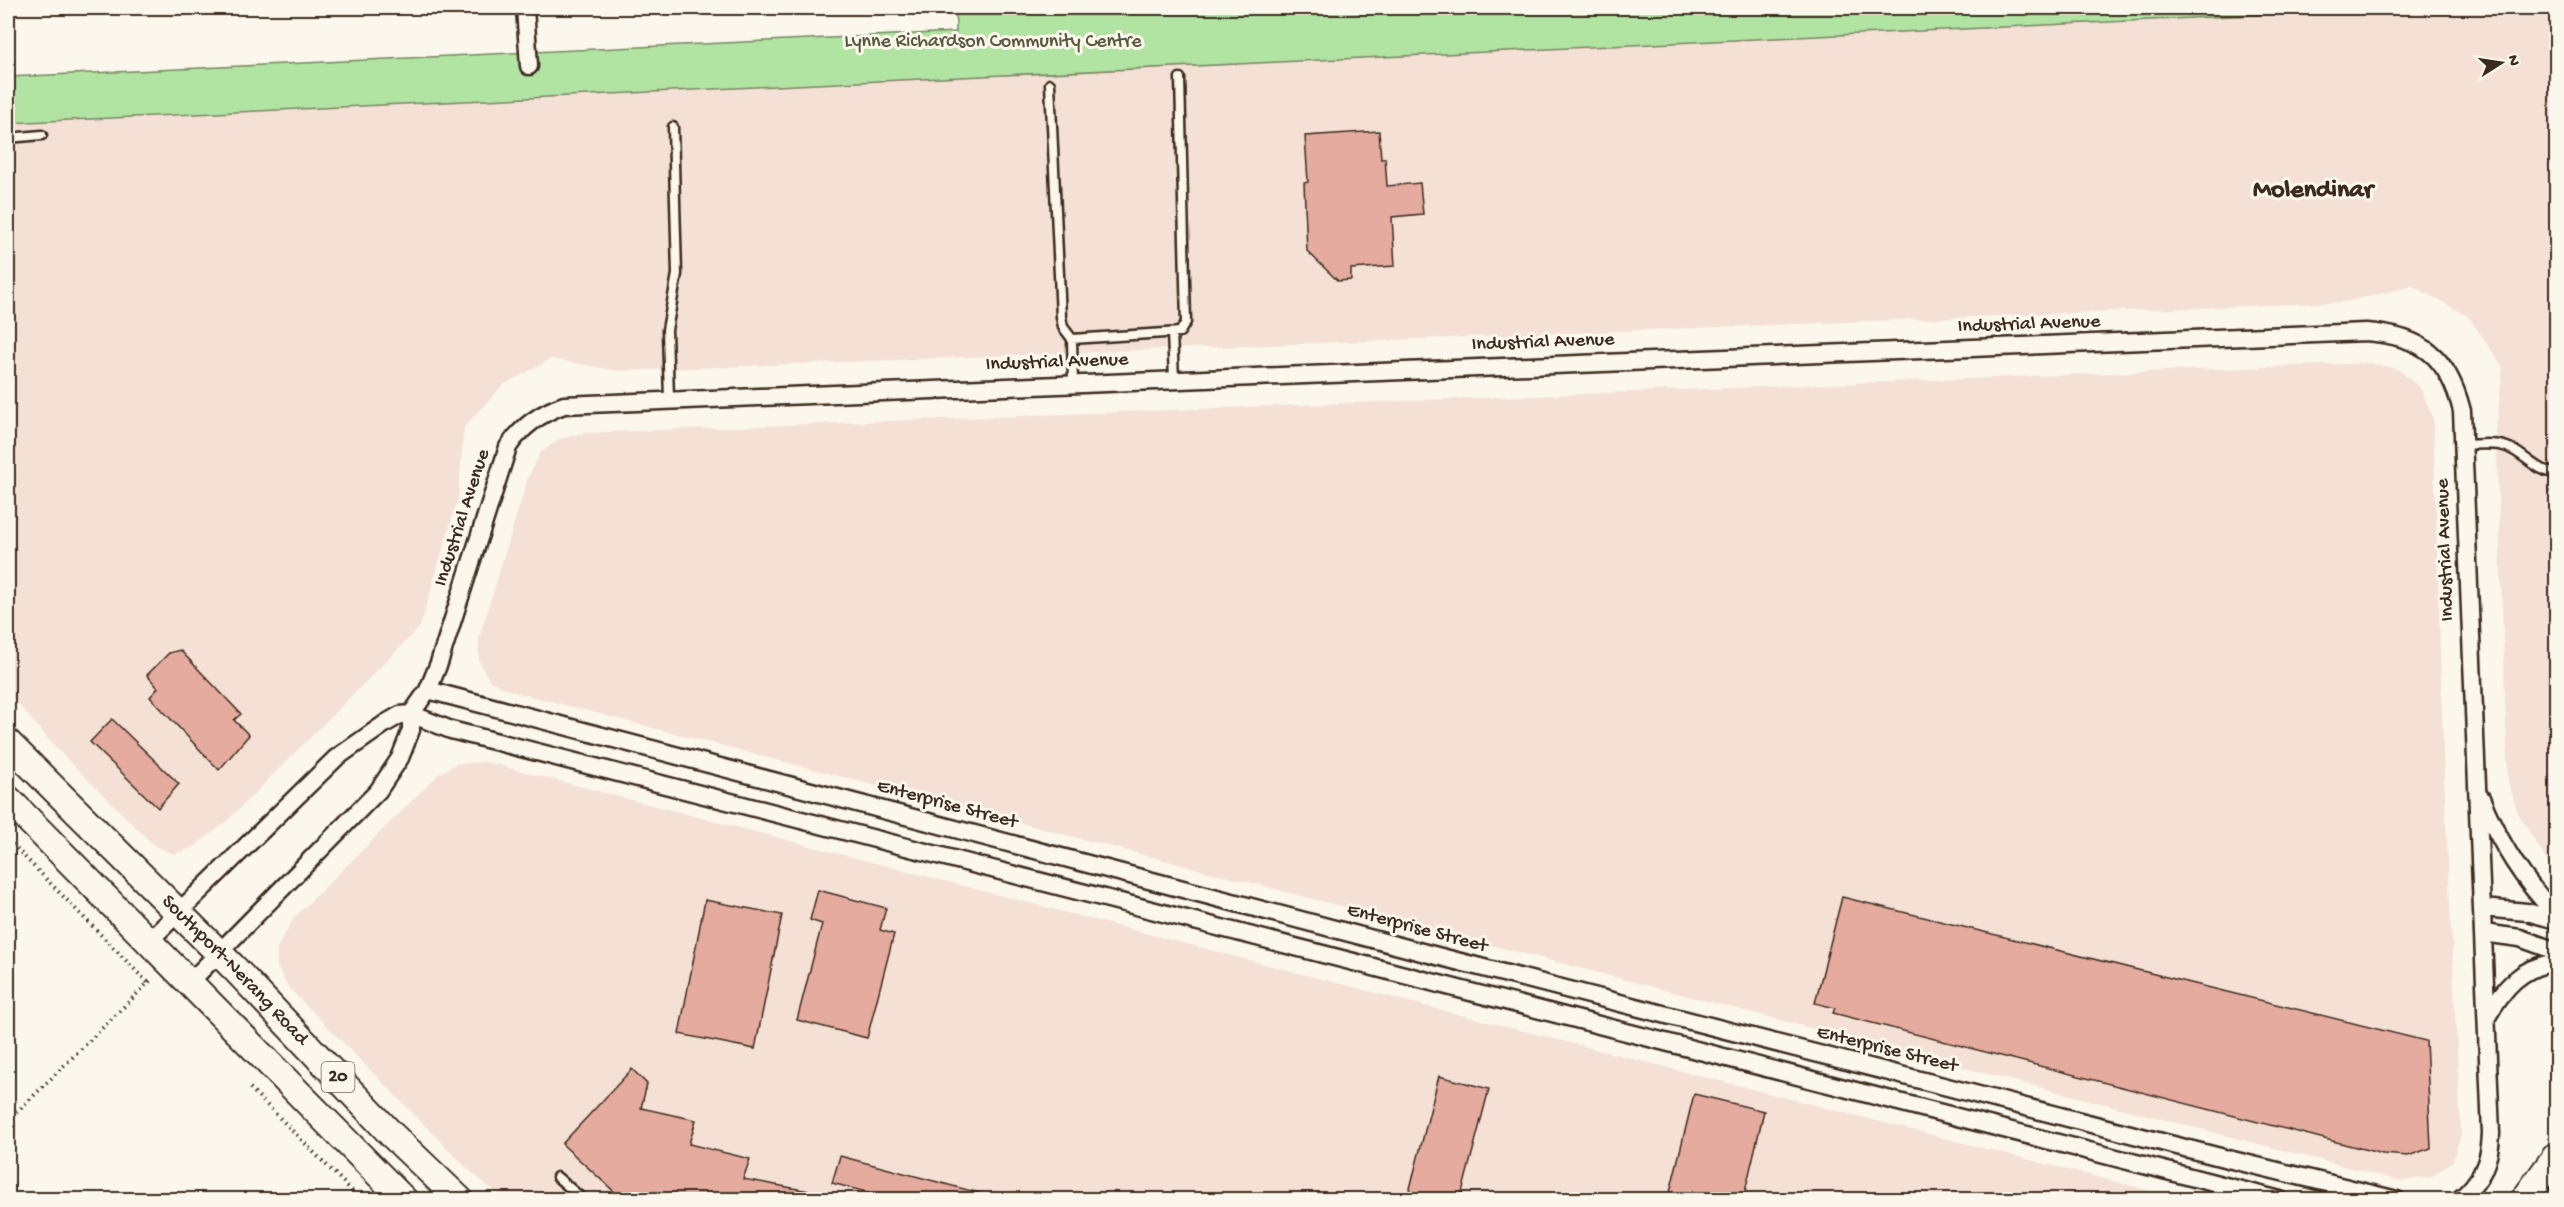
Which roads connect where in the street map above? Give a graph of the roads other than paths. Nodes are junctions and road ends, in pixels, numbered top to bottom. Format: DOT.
graph roads {
  1 [pos="525,8"];
  2 [pos="529,66"];
  3 [pos="1180,78"];
  4 [pos="1050,84"];
  5 [pos="674,127"];
  6 [pos="42,135"];
  7 [pos="8,138"];
  8 [pos="1172,333"];
  9 [pos="1072,339"];
  10 [pos="1174,379"];
  11 [pos="1073,383"];
  12 [pos="669,399"];
  13 [pos="2463,445"];
  14 [pos="2556,473"];
  15 [pos="428,690"];
  16 [pos="411,714"];
  17 [pos="8,742"];
  18 [pos="2477,789"];
  19 [pos="8,799"];
  20 [pos="2482,908"];
  21 [pos="179,912"];
  22 [pos="2556,914"];
  23 [pos="2556,920"];
  24 [pos="2483,933"];
  25 [pos="149,941"];
  26 [pos="2556,951"];
  27 [pos="219,952"];
  28 [pos="2556,963"];
  29 [pos="190,982"];
  30 [pos="2487,1017"];
  31 [pos="2556,1156"];
  32 [pos="557,1177"];
  33 [pos="2459,1199"];
  34 [pos="404,1200"];
  35 [pos="460,1200"];
  36 [pos="584,1200"];
  37 [pos="2280,1200"];
  38 [pos="2397,1200"];
  39 [pos="2524,1200"];
  1 -- 2 [label="street"];
  3 -- 8 [label="lane"];
  4 -- 9 [label="lane"];
  5 -- 12 [label="lane"];
  6 -- 7 [label="lane"];
  8 -- 9 [label="lane"];
  8 -- 10 [label="lane"];
  9 -- 11 [label="lane"];
  10 -- 11 [label="street, Industrial Avenue"];
  10 -- 13 [label="street, Industrial Avenue"];
  11 -- 12 [label="street, Industrial Avenue"];
  12 -- 15 [label="street, Industrial Avenue"];
  13 -- 14 [label="lane"];
  13 -- 18 [label="street, Industrial Avenue"];
  15 -- 16 [label="street, Industrial Avenue"];
  15 -- 38 [label="street, Enterprise Street"];
  16 -- 21 [label="street"];
  16 -- 27 [label="street, Industrial Avenue"];
  16 -- 37 [label="street"];
  17 -- 21 [label="main road, Southport-Nerang Road / 20"];
  18 -- 20 [label="street, Industrial Avenue"];
  18 -- 22 [label="street, Industrial Avenue"];
  19 -- 25 [label="main road, Southport-Nerang Road / 20"];
  20 -- 23 [label="street"];
  20 -- 24 [label="street, Industrial Avenue"];
  21 -- 25 [label="street"];
  21 -- 27 [label="main road, Southport-Nerang Road / 20"];
  24 -- 26 [label="street"];
  24 -- 30 [label="street, Industrial Avenue"];
  25 -- 29 [label="main road, Southport-Nerang Road / 20"];
  27 -- 29 [label="street, Industrial Avenue"];
  27 -- 35 [label="main road, Southport-Nerang Road / 20"];
  28 -- 30 [label="street"];
  29 -- 34 [label="main road, Southport-Nerang Road / 20"];
  30 -- 33 [label="street, Industrial Avenue"];
  31 -- 39 [label="main road"];
  32 -- 36 [label="lane"];
}
